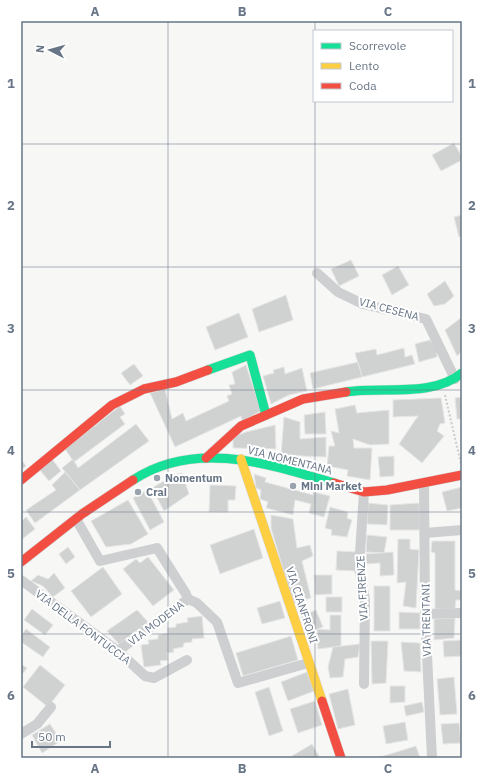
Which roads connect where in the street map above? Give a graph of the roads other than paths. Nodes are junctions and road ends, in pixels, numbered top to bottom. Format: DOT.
graph roads {
  1 [pos="317,273"];
  2 [pos="459,376"];
  3 [pos="266,415"];
  4 [pos="206,458"];
  5 [pos="241,459"];
  6 [pos="462,475"];
  7 [pos="21,480"];
  8 [pos="424,483"];
  9 [pos="364,492"];
  10 [pos="76,518"];
  11 [pos="462,530"];
  12 [pos="425,533"];
  13 [pos="21,562"];
  14 [pos="21,580"];
  15 [pos="188,599"];
  16 [pos="462,613"];
  17 [pos="425,614"];
  18 [pos="118,651"];
  19 [pos="188,660"];
  20 [pos="308,663"];
  21 [pos="364,684"];
  22 [pos="51,707"];
  23 [pos="21,734"];
  24 [pos="342,758"];
  25 [pos="432,758"];
  1 -- 2 [label="street, VIA CESENA"];
  2 -- 3 [label="street"];
  3 -- 4 [label="street"];
  3 -- 7 [label="street"];
  4 -- 5 [label="street, VIA NOMENTANA"];
  4 -- 10 [label="street, VIA NOMENTANA"];
  5 -- 9 [label="street, VIA NOMENTANA"];
  5 -- 20 [label="street, VIA CIANFRONI"];
  6 -- 8 [label="street, VIA NOMENTANA"];
  8 -- 9 [label="street, VIA NOMENTANA"];
  8 -- 12 [label="street, VIA TRENTANI"];
  9 -- 21 [label="street, VIA FIRENZE"];
  10 -- 13 [label="street, VIA NOMENTANA"];
  10 -- 15 [label="street"];
  11 -- 12 [label="street"];
  12 -- 17 [label="street, VIA TRENTANI"];
  14 -- 18 [label="street, VIA DELLA FONTUCCIA"];
  15 -- 18 [label="street, VIA MODENA"];
  15 -- 20 [label="street, VIA MODENA"];
  16 -- 17 [label="street"];
  17 -- 25 [label="street, VIA TRENTANI"];
  18 -- 19 [label="street, VIA DELLA FONTUCCIA"];
  20 -- 24 [label="street, VIA CIANFRONI"];
  22 -- 23 [label="street"];
}
